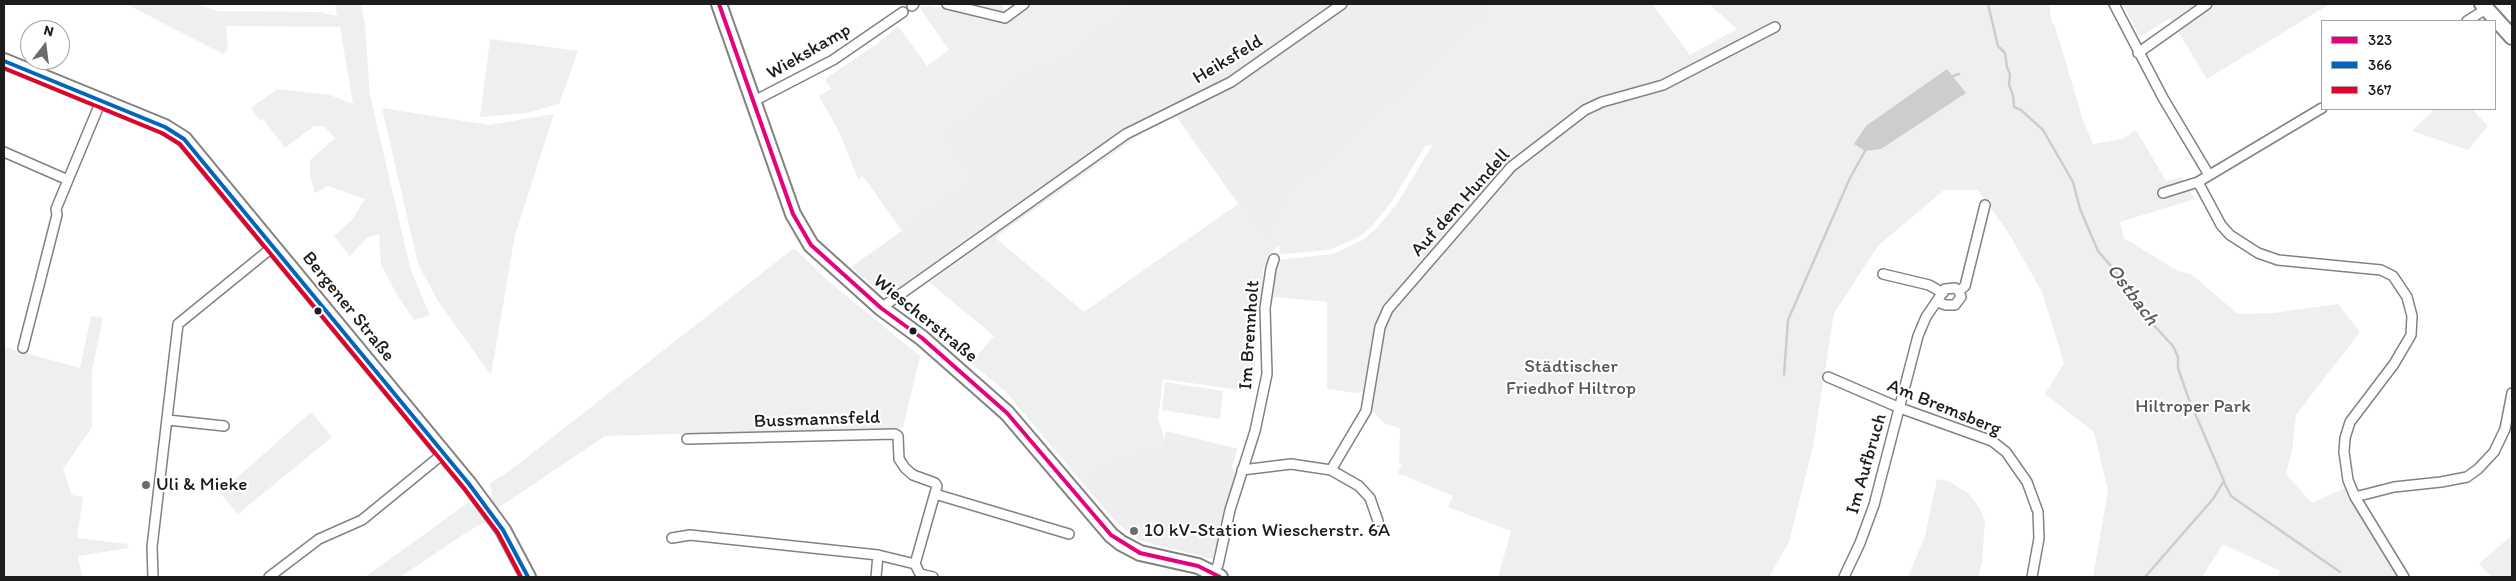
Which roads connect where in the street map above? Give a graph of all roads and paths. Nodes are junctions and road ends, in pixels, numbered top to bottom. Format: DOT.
graph roads {
  1 [pos="719,4"];
  2 [pos="946,4"];
  3 [pos="1024,4"];
  4 [pos="1342,4"];
  5 [pos="2114,4"];
  6 [pos="2207,4"];
  7 [pos="2484,6"];
  8 [pos="903,12"];
  9 [pos="2468,20"];
  10 [pos="1775,27"];
  11 [pos="2512,37"];
  12 [pos="2138,52"];
  13 [pos="4,60"];
  14 [pos="101,101"];
  15 [pos="754,101"];
  16 [pos="2321,109"];
  17 [pos="4,152"];
  18 [pos="2209,175"];
  19 [pos="68,180"];
  20 [pos="2198,182"];
  21 [pos="2162,193"];
  22 [pos="1985,205"];
  23 [pos="274,246"];
  24 [pos="1274,259"];
  25 [pos="1883,274"];
  26 [pos="1959,291"];
  27 [pos="1943,293"];
  28 [pos="1937,302"];
  29 [pos="881,308"];
  30 [pos="23,348"];
  31 [pos="1828,377"];
  32 [pos="2512,393"];
  33 [pos="1900,408"];
  34 [pos="168,420"];
  35 [pos="224,426"];
  36 [pos="687,439"];
  37 [pos="444,453"];
  38 [pos="1242,470"];
  39 [pos="1331,470"];
  40 [pos="935,494"];
  41 [pos="2355,497"];
  42 [pos="1378,521"];
  43 [pos="1069,534"];
  44 [pos="672,538"];
  45 [pos="878,555"];
  46 [pos="914,564"];
  47 [pos="1217,575"];
  48 [pos="153,577"];
  49 [pos="269,577"];
  50 [pos="528,577"];
  51 [pos="876,577"];
  52 [pos="933,577"];
  53 [pos="1844,577"];
  54 [pos="2032,577"];
  55 [pos="2404,577"];
  1 -- 15 [label="street, Wiescherstraße"];
  2 -- 3 [label="street"];
  4 -- 29 [label="street, Heiksfeld"];
  5 -- 12 [label="street"];
  6 -- 12 [label="street"];
  7 -- 9 [label="street"];
  7 -- 11 [label="street"];
  8 -- 15 [label="street, Wiekskamp"];
  10 -- 39 [label="street, Auf dem Hundell"];
  12 -- 18 [label="street"];
  13 -- 14 [label="street, Bergener Straße"];
  14 -- 19 [label="street"];
  14 -- 23 [label="street, Bergener Straße"];
  15 -- 29 [label="street, Wiescherstraße"];
  16 -- 18 [label="street"];
  17 -- 19 [label="street"];
  18 -- 20 [label="street"];
  19 -- 30 [label="street"];
  20 -- 21 [label="street"];
  20 -- 41 [label="street"];
  22 -- 26 [label="street"];
  23 -- 34 [label="street"];
  23 -- 37 [label="street, Bergener Straße"];
  24 -- 38 [label="street, Im Brennholt"];
  25 -- 27 [label="street"];
  26 -- 27 [label="street"];
  26 -- 28 [label="street"];
  27 -- 28 [label="street, Im Aufbruch"];
  28 -- 33 [label="street, Im Aufbruch"];
  29 -- 47 [label="street, Wiescherstraße"];
  31 -- 33 [label="street, Am Bremsberg"];
  32 -- 41 [label="street"];
  33 -- 53 [label="street, Im Aufbruch"];
  33 -- 54 [label="street, Am Bremsberg"];
  34 -- 35 [label="street"];
  34 -- 48 [label="street"];
  36 -- 40 [label="street, Bussmannsfeld"];
  37 -- 49 [label="street"];
  37 -- 50 [label="street, Bergener Straße"];
  38 -- 39 [label="street"];
  38 -- 47 [label="street, Im Brennholt"];
  39 -- 42 [label="street"];
  40 -- 43 [label="street"];
  40 -- 46 [label="street"];
  41 -- 55 [label="street"];
  44 -- 45 [label="street"];
  45 -- 46 [label="street"];
  45 -- 51 [label="street"];
  46 -- 52 [label="street"];
}
